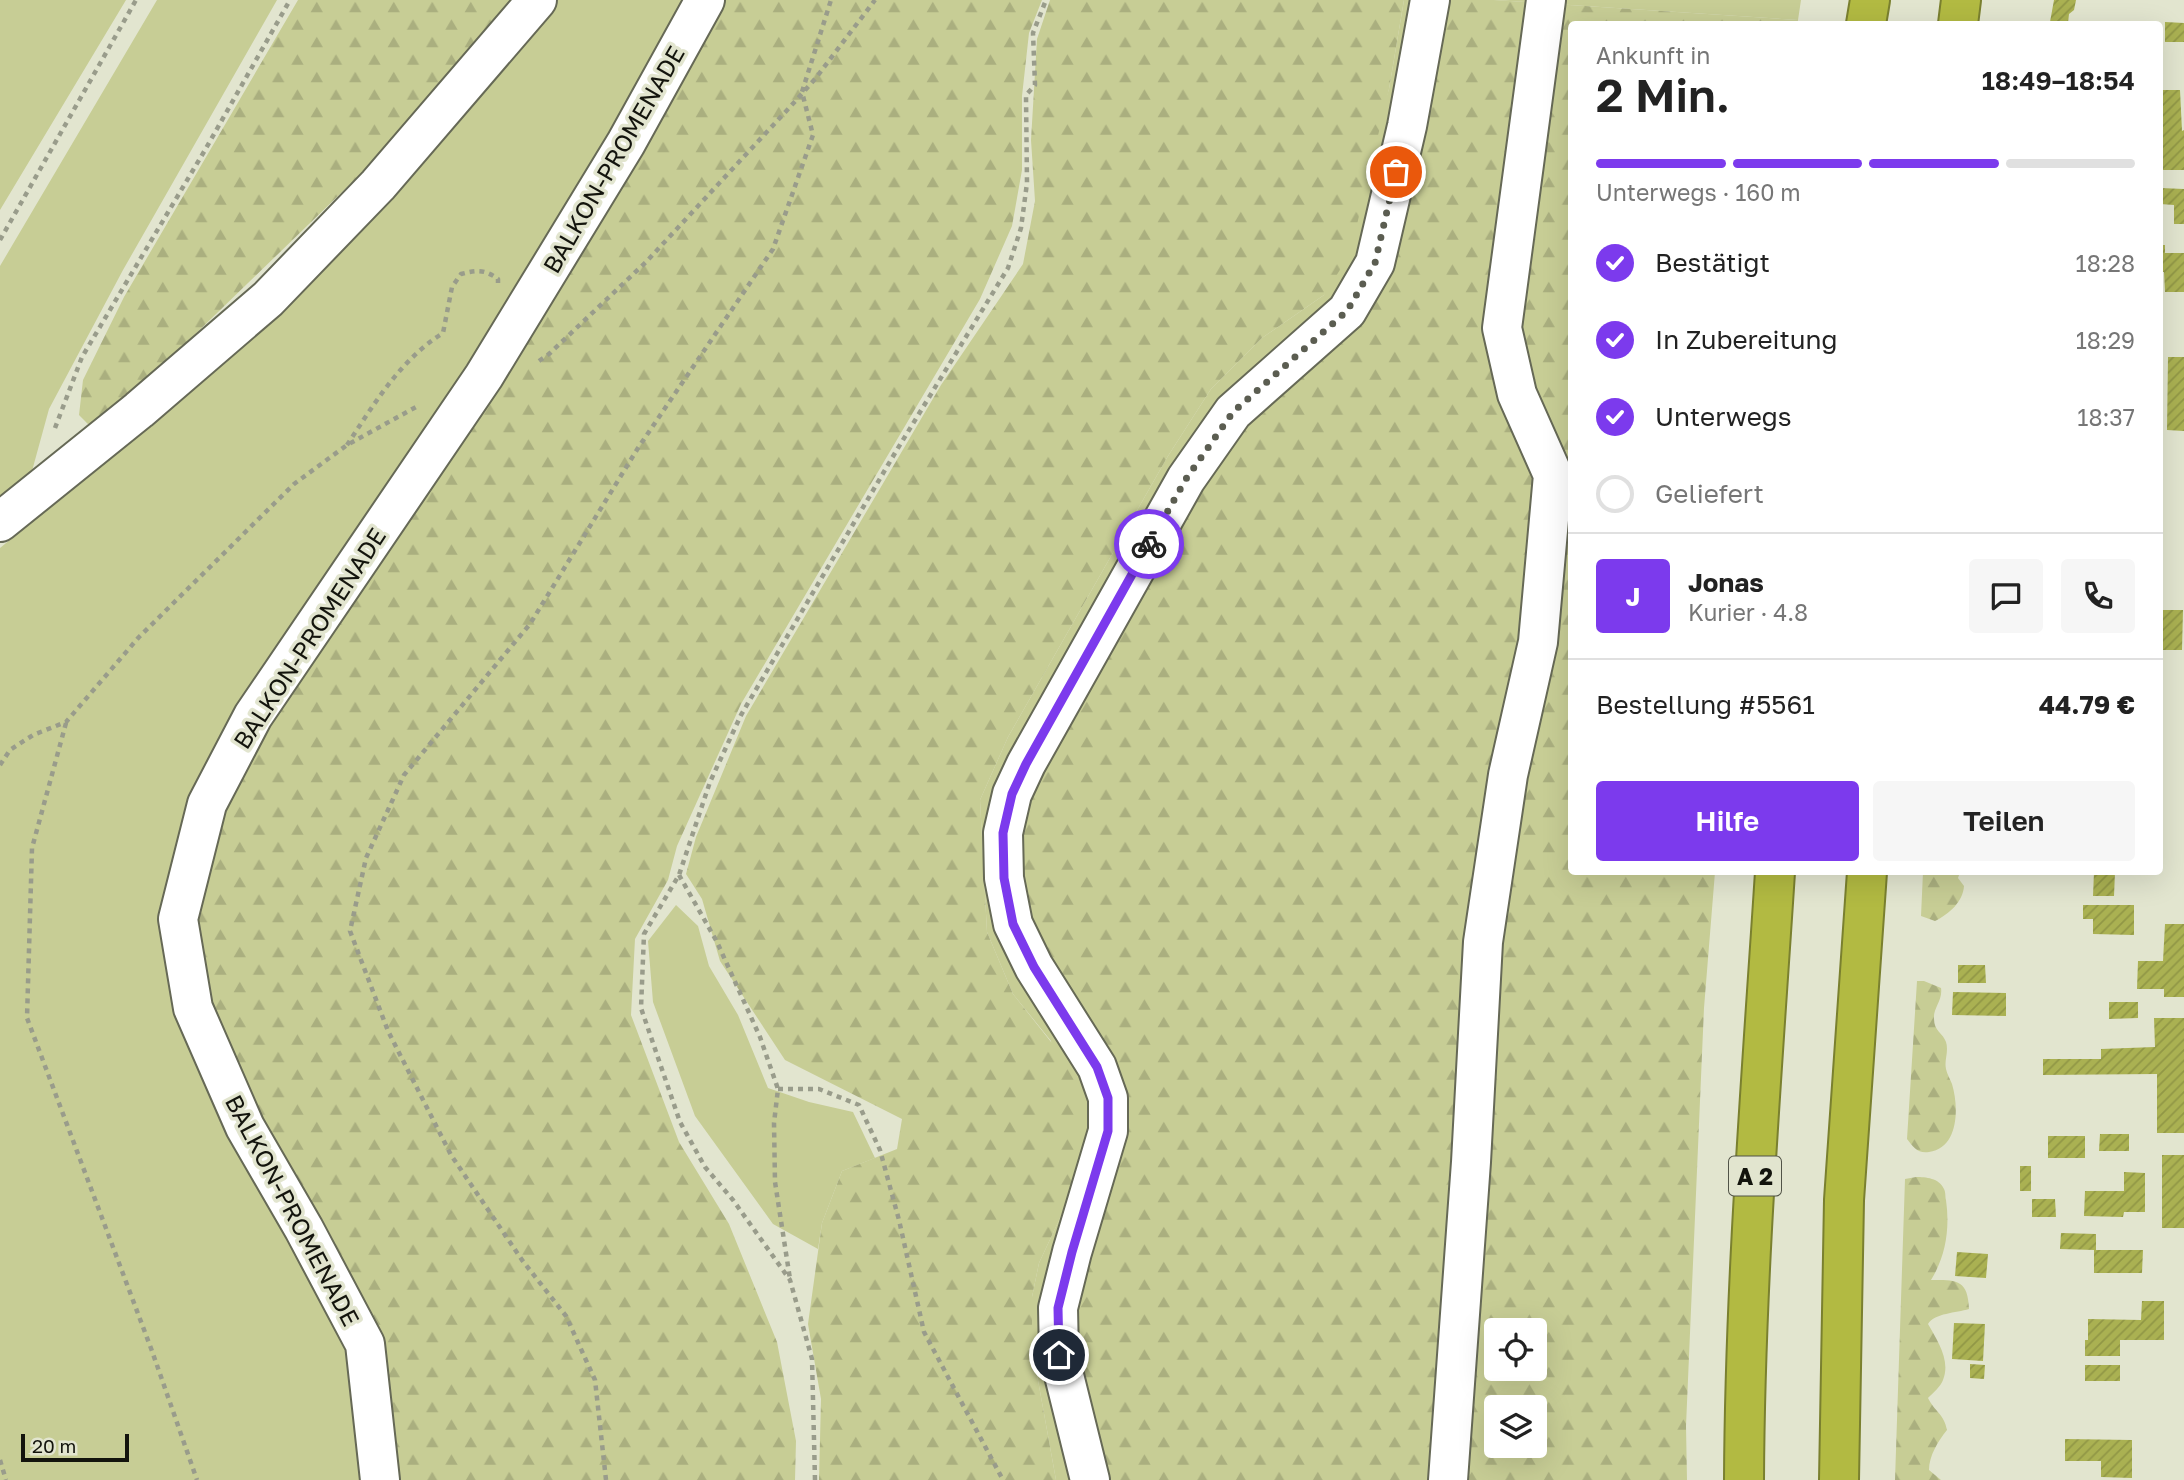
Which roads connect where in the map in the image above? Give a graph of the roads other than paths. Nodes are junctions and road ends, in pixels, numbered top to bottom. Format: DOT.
graph roads {
  1 [pos="537,0"];
  2 [pos="705,0"];
  3 [pos="1430,0"];
  4 [pos="1546,0"];
  5 [pos="1870,0"];
  6 [pos="1961,0"];
  7 [pos="1866,21"];
  8 [pos="1958,21"];
  9 [pos="0,522"];
  10 [pos="1775,875"];
  11 [pos="1867,875"];
  12 [pos="380,1480"];
  13 [pos="1090,1480"];
  14 [pos="1448,1480"];
  15 [pos="1744,1480"];
  16 [pos="1839,1480"];
  1 -- 9 [label="lane"];
  2 -- 12 [label="lane, BALKON-PROMENADE"];
  3 -- 13 [label="lane"];
  4 -- 14 [label="lane"];
  5 -- 7 [label="highway"];
  6 -- 8 [label="highway"];
  10 -- 15 [label="highway, A 2"];
  11 -- 16 [label="highway"];
}
